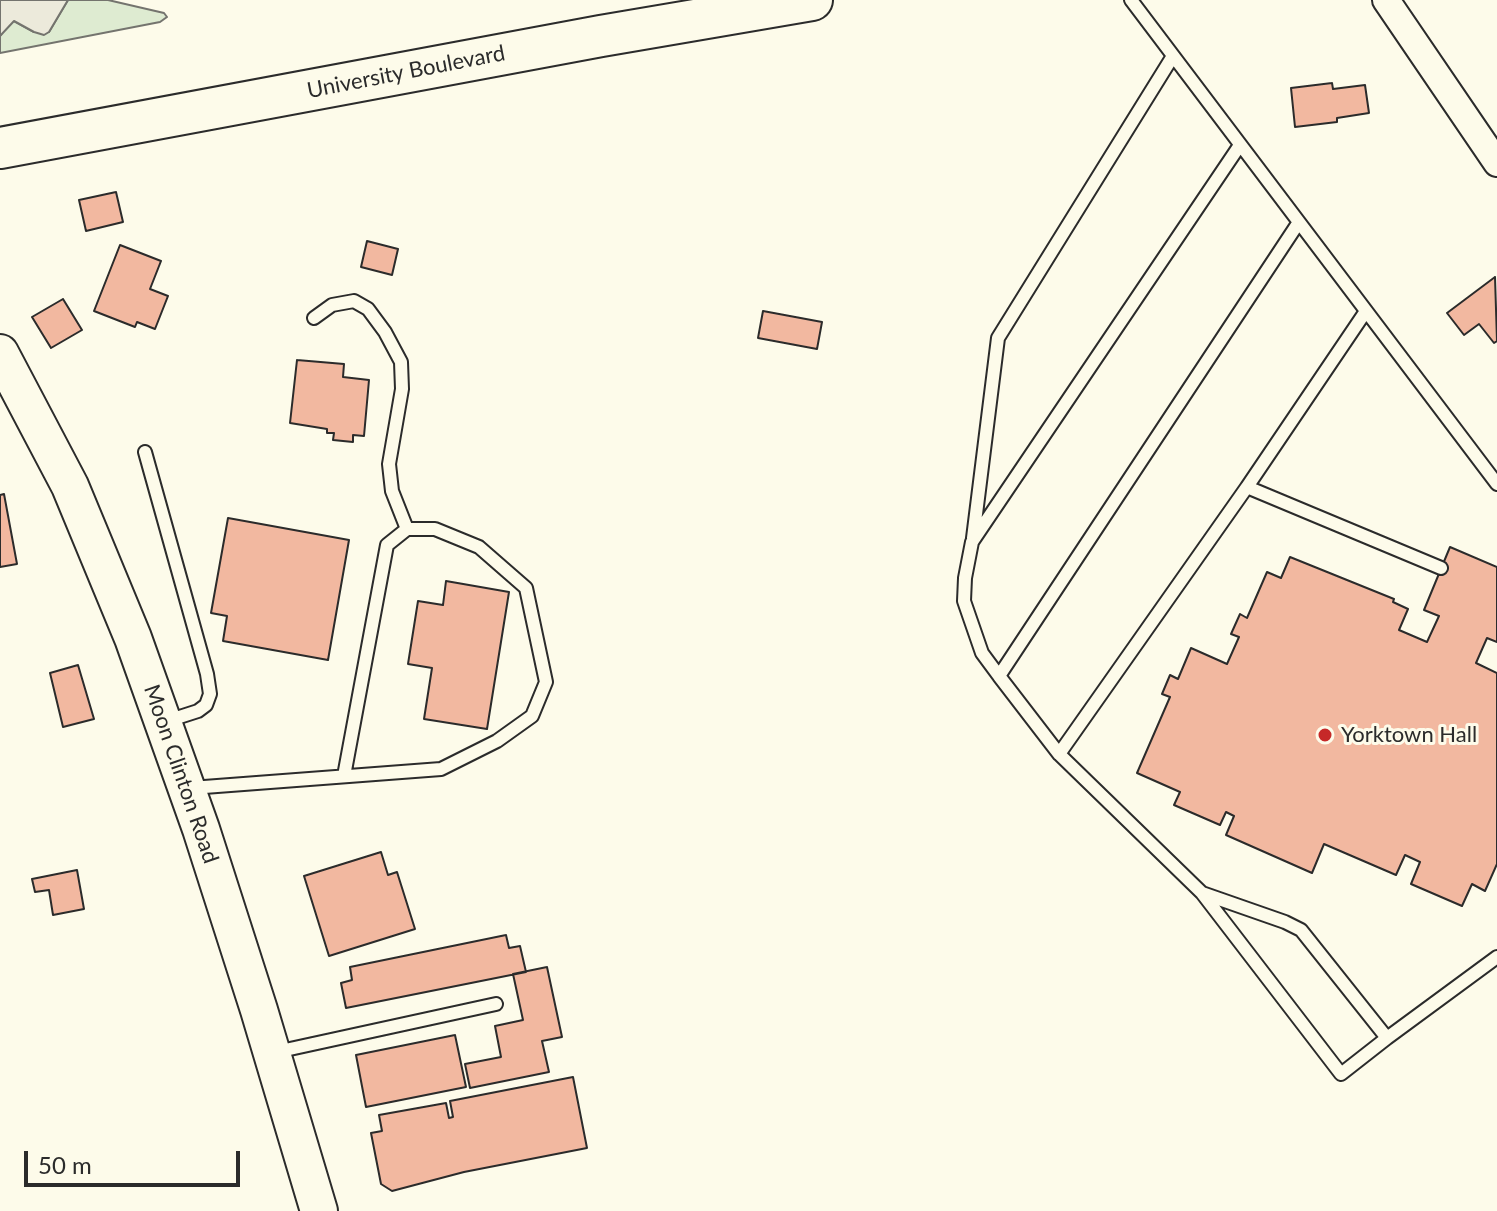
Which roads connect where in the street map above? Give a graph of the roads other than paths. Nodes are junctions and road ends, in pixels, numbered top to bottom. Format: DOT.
graph roads {
  1 [pos="812,0"];
  2 [pos="1131,0"];
  3 [pos="1386,0"];
  4 [pos="1173,56"];
  5 [pos="1240,145"];
  6 [pos="0,148"];
  7 [pos="1497,163"];
  8 [pos="1299,222"];
  9 [pos="1366,311"];
  10 [pos="314,318"];
  11 [pos="0,353"];
  12 [pos="145,452"];
  13 [pos="1497,484"];
  14 [pos="1247,487"];
  15 [pos="407,529"];
  16 [pos="972,542"];
  17 [pos="1441,568"];
  18 [pos="999,676"];
  19 [pos="164,722"];
  20 [pos="1059,754"];
  21 [pos="344,776"];
  22 [pos="188,788"];
  23 [pos="1202,893"];
  24 [pos="1497,957"];
  25 [pos="496,1004"];
  26 [pos="1387,1038"];
  27 [pos="273,1053"];
  28 [pos="319,1211"];
  1 -- 6 [label="main road, University Boulevard"];
  2 -- 4 [label="lane"];
  3 -- 7 [label="street"];
  4 -- 5 [label="lane"];
  4 -- 16 [label="lane"];
  5 -- 8 [label="lane"];
  5 -- 16 [label="lane"];
  8 -- 9 [label="lane"];
  8 -- 18 [label="lane"];
  9 -- 13 [label="lane"];
  9 -- 14 [label="lane"];
  10 -- 15 [label="lane"];
  11 -- 19 [label="street, Moon Clinton Road"];
  12 -- 19 [label="lane"];
  14 -- 17 [label="lane"];
  14 -- 20 [label="lane"];
  15 -- 21 [label="lane"];
  15 -- 21 [label="lane"];
  16 -- 18 [label="lane"];
  18 -- 20 [label="lane"];
  19 -- 22 [label="street, Moon Clinton Road"];
  20 -- 23 [label="lane"];
  21 -- 22 [label="lane"];
  22 -- 27 [label="street, Moon Clinton Road"];
  23 -- 26 [label="lane"];
  23 -- 26 [label="lane"];
  24 -- 26 [label="lane"];
  25 -- 27 [label="lane"];
  27 -- 28 [label="street, Moon Clinton Road"];
}
